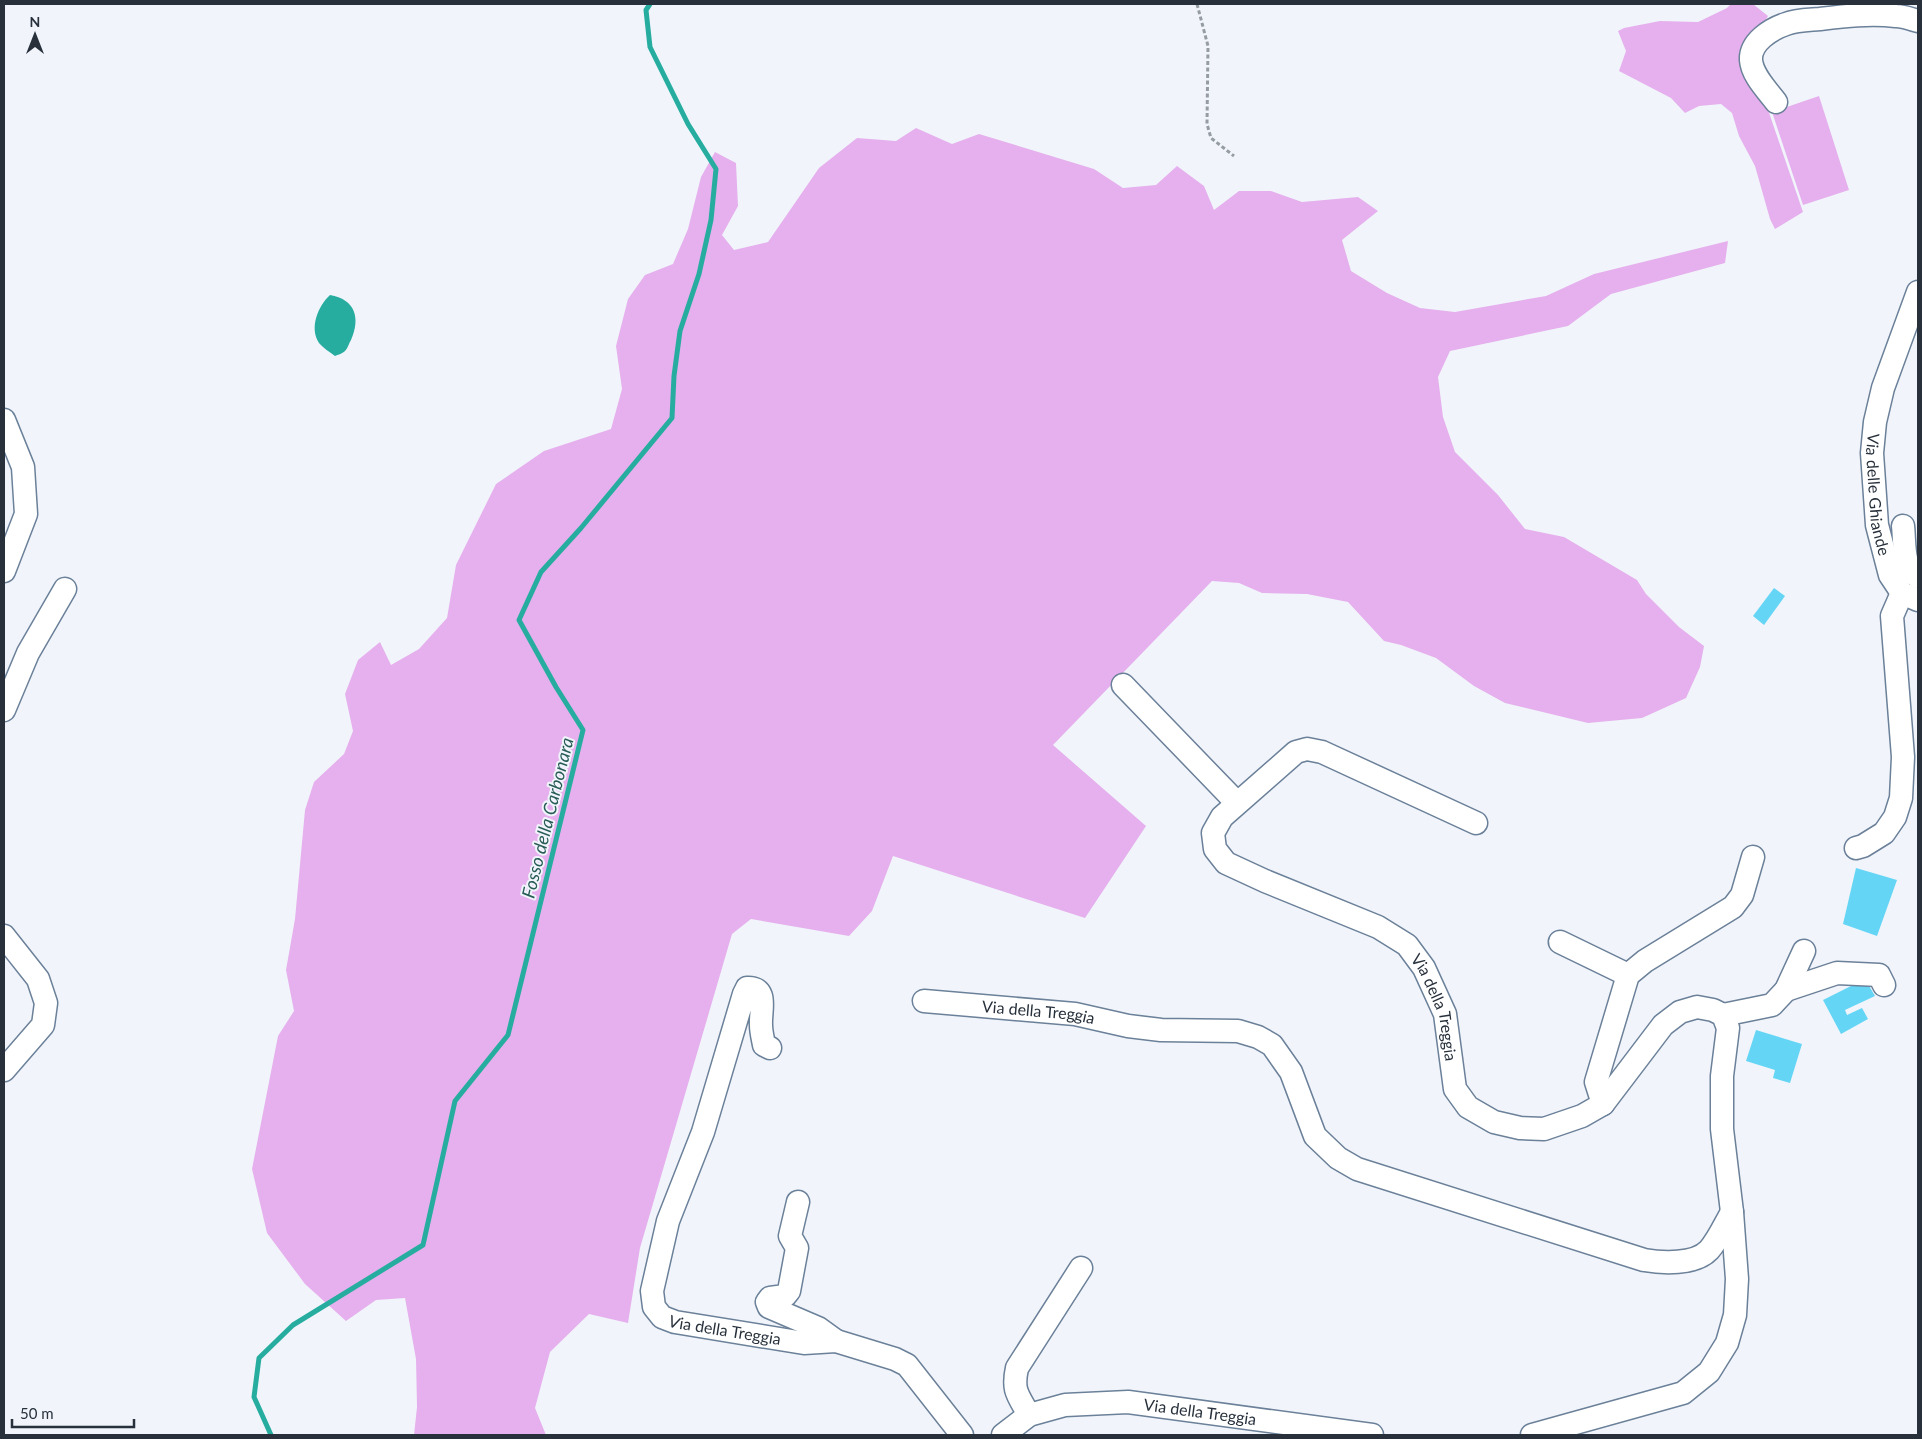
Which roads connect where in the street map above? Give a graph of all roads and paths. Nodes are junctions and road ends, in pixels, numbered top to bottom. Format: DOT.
graph roads {
  1 [pos="1197,4"];
  2 [pos="1913,4"];
  3 [pos="1918,15"];
  4 [pos="1918,21"];
  5 [pos="1776,102"];
  6 [pos="1234,156"];
  7 [pos="1918,292"];
  8 [pos="4,420"];
  9 [pos="1903,526"];
  10 [pos="4,571"];
  11 [pos="1918,577"];
  12 [pos="64,589"];
  13 [pos="1910,596"];
  14 [pos="1123,685"];
  15 [pos="4,710"];
  16 [pos="1238,802"];
  17 [pos="1476,823"];
  18 [pos="1856,848"];
  19 [pos="1753,857"];
  20 [pos="4,936"];
  21 [pos="1560,942"];
  22 [pos="1804,951"];
  23 [pos="1628,975"];
  24 [pos="1884,985"];
  25 [pos="1786,990"];
  26 [pos="924,1001"];
  27 [pos="1723,1015"];
  28 [pos="770,1048"];
  29 [pos="4,1070"];
  30 [pos="1603,1104"];
  31 [pos="798,1202"];
  32 [pos="1732,1212"];
  33 [pos="1081,1268"];
  34 [pos="836,1341"];
  35 [pos="1029,1415"];
  36 [pos="962,1435"];
  37 [pos="1003,1435"];
  38 [pos="1372,1435"];
  39 [pos="1532,1435"];
  1 -- 6 [label="path"];
  2 -- 3 [label="street"];
  4 -- 5 [label="street"];
  7 -- 13 [label="street, Via delle Ghiande"];
  8 -- 10 [label="street"];
  9 -- 11 [label="street"];
  12 -- 15 [label="street"];
  13 -- 18 [label="street"];
  14 -- 16 [label="street"];
  16 -- 17 [label="street, Via della Treggia"];
  16 -- 30 [label="street, Via della Treggia"];
  19 -- 23 [label="street"];
  20 -- 29 [label="street"];
  21 -- 23 [label="street"];
  22 -- 25 [label="street"];
  23 -- 30 [label="street"];
  24 -- 25 [label="street"];
  25 -- 27 [label="street"];
  26 -- 32 [label="street, Via della Treggia"];
  27 -- 30 [label="street, Via della Treggia"];
  27 -- 32 [label="street"];
  28 -- 34 [label="street, Via della Treggia"];
  31 -- 34 [label="street"];
  32 -- 39 [label="street"];
  33 -- 35 [label="street"];
  34 -- 36 [label="street, Via della Treggia"];
  35 -- 37 [label="street, Via della Treggia"];
  35 -- 38 [label="street, Via della Treggia"];
}
